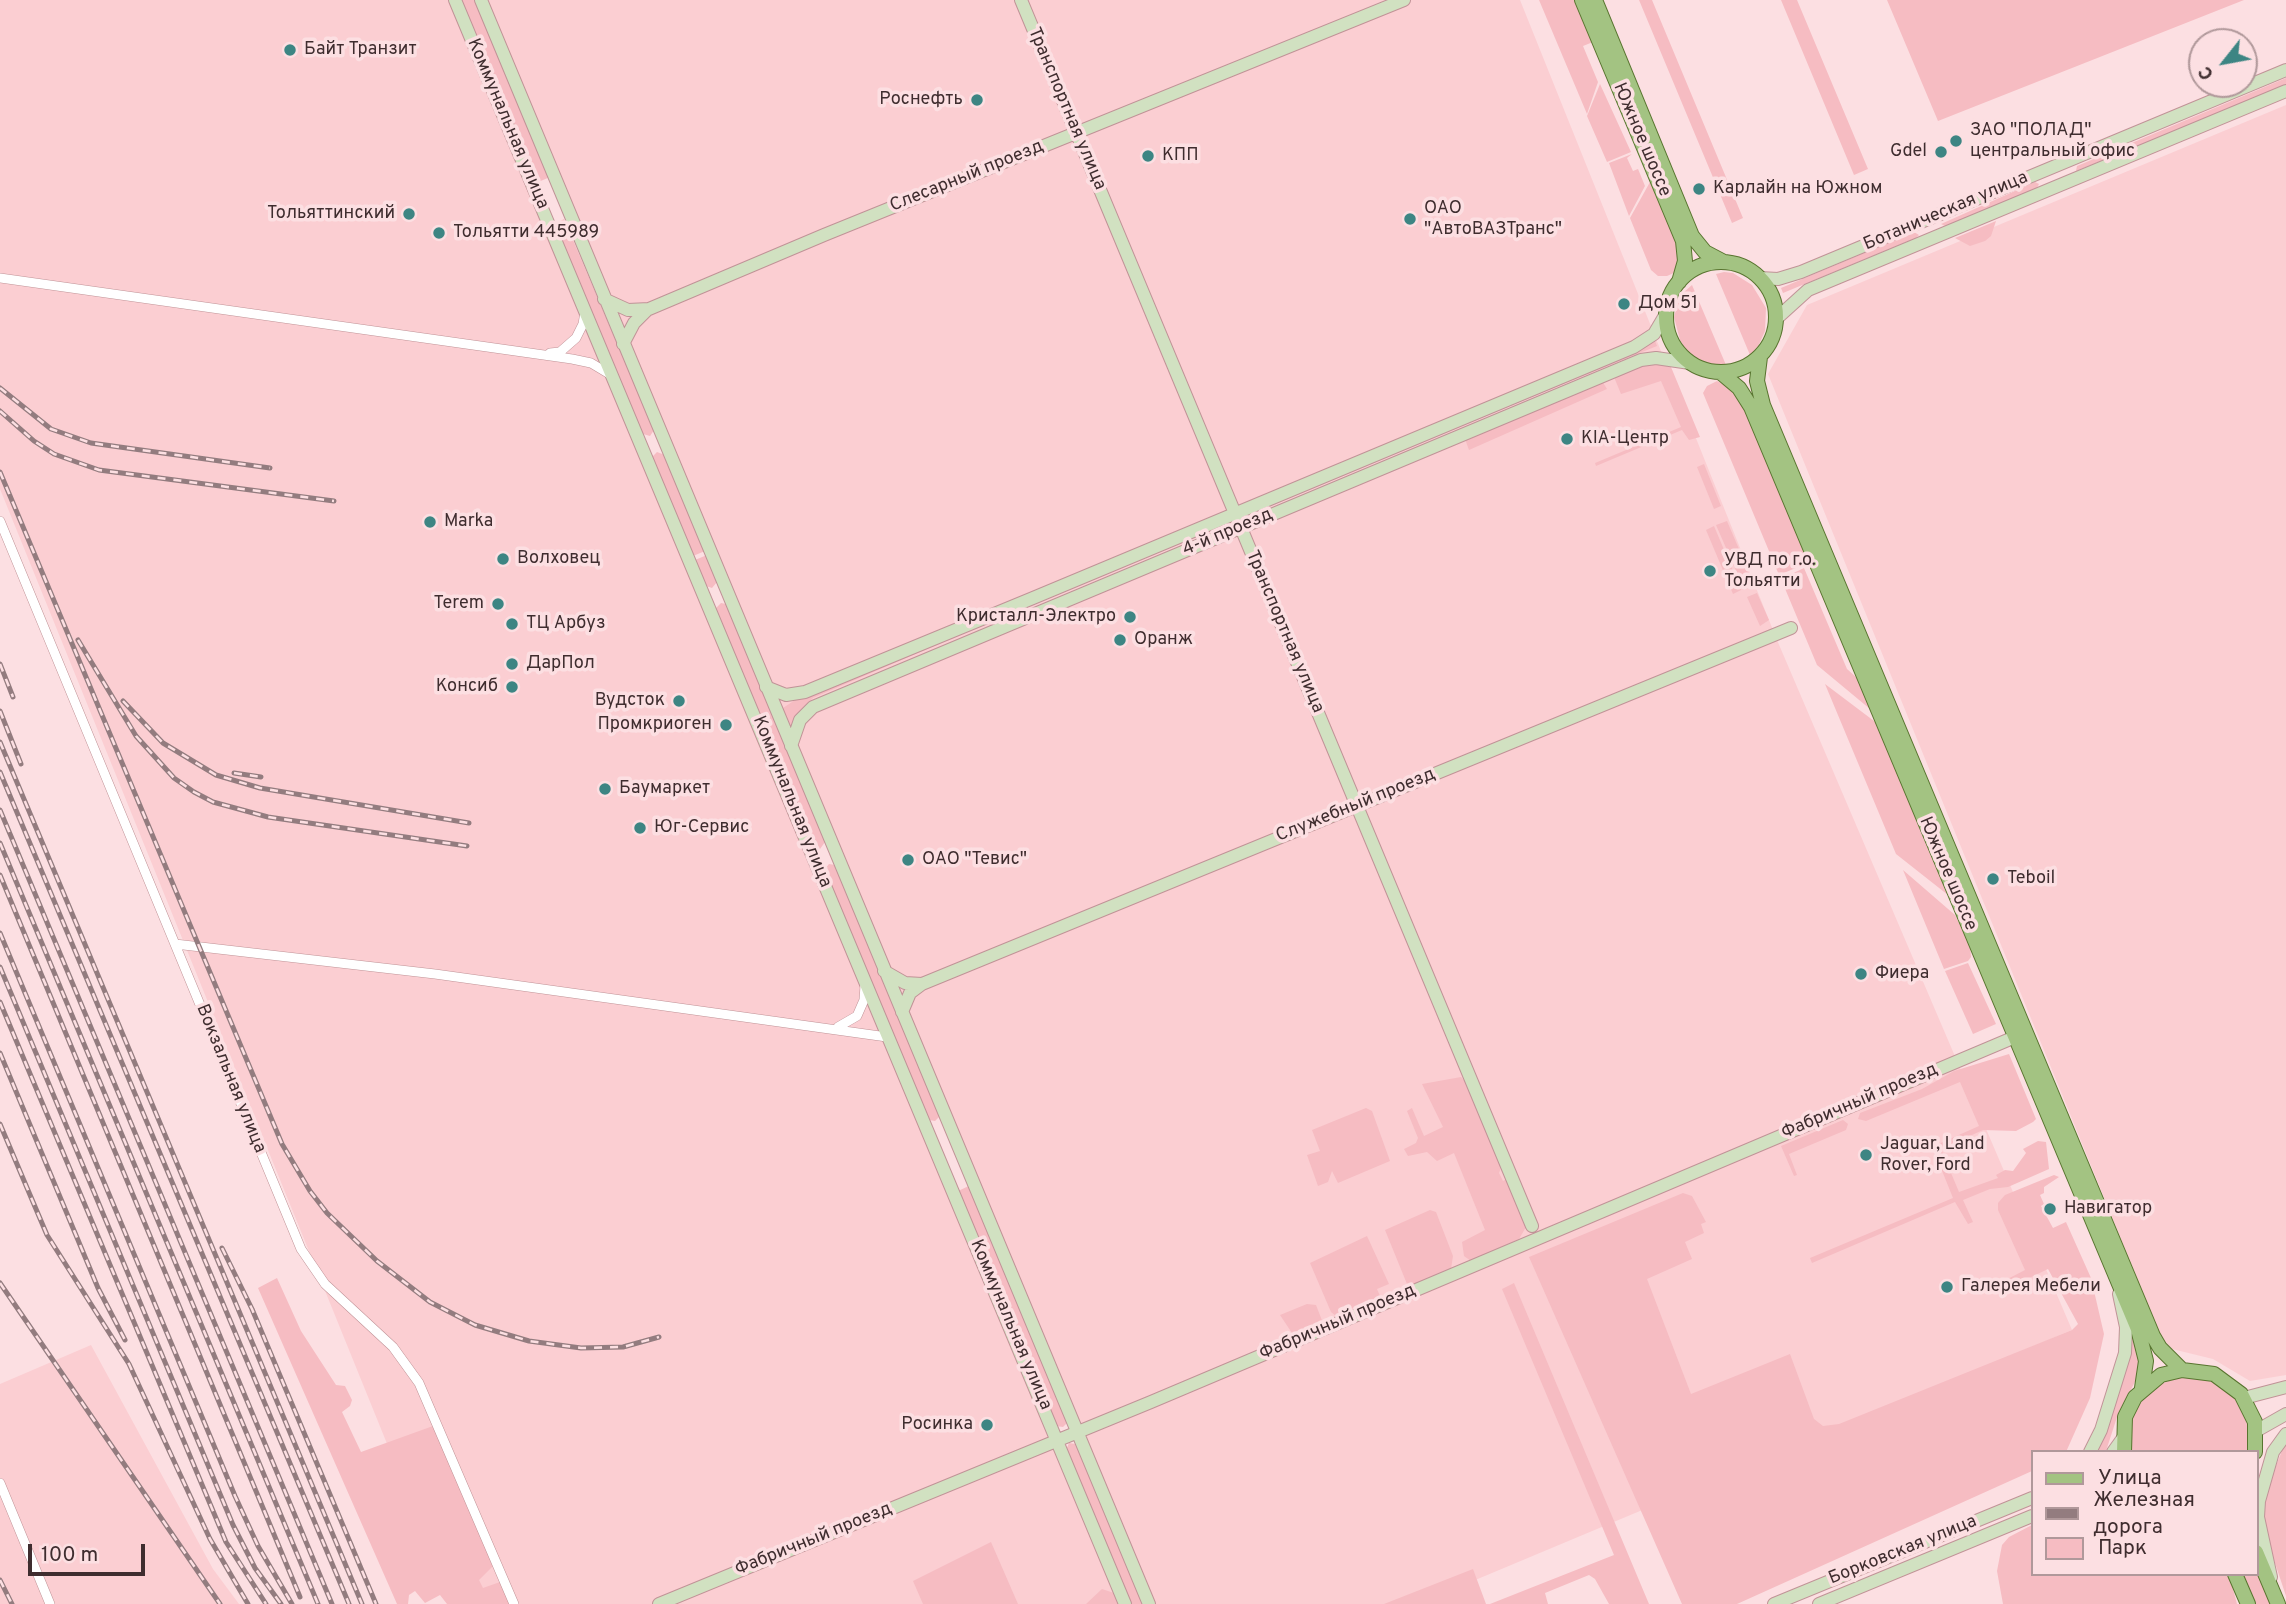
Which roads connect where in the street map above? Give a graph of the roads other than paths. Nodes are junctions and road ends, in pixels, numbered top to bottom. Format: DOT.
graph roads {
  1 [pos="455,0"];
  2 [pos="481,0"];
  3 [pos="1021,0"];
  4 [pos="1404,0"];
  5 [pos="1582,0"];
  6 [pos="1595,0"];
  7 [pos="2286,70"];
  8 [pos="2286,91"];
  9 [pos="1076,133"];
  10 [pos="2050,169"];
  11 [pos="2058,186"];
  12 [pos="562,199"];
  13 [pos="542,208"];
  14 [pos="570,219"];
  15 [pos="1929,219"];
  16 [pos="550,227"];
  17 [pos="1937,236"];
  18 [pos="1726,263"];
  19 [pos="0,278"];
  20 [pos="1760,278"];
  21 [pos="1678,282"];
  22 [pos="604,299"];
  23 [pos="649,309"];
  24 [pos="585,310"];
  25 [pos="1667,312"];
  26 [pos="1776,319"];
  27 [pos="623,344"];
  28 [pos="541,354"];
  29 [pos="1760,357"];
  30 [pos="1690,363"];
  31 [pos="1720,372"];
  32 [pos="614,379"];
  33 [pos="659,432"];
  34 [pos="640,442"];
  35 [pos="668,453"];
  36 [pos="650,463"];
  37 [pos="1235,514"];
  38 [pos="0,521"];
  39 [pos="1241,528"];
  40 [pos="727,594"];
  41 [pos="1033,598"];
  42 [pos="708,603"];
  43 [pos="1039,611"];
  44 [pos="1791,628"];
  45 [pos="765,686"];
  46 [pos="790,746"];
  47 [pos="1356,806"];
  48 [pos="835,852"];
  49 [pos="815,860"];
  50 [pos="175,944"];
  51 [pos="884,970"];
  52 [pos="865,983"];
  53 [pos="922,984"];
  54 [pos="902,1012"];
  55 [pos="834,1028"];
  56 [pos="887,1037"];
  57 [pos="2015,1037"];
  58 [pos="945,1114"];
  59 [pos="925,1122"];
  60 [pos="956,1139"];
  61 [pos="935,1146"];
  62 [pos="1532,1226"];
  63 [pos="2115,1276"];
  64 [pos="2182,1370"];
  65 [pos="2286,1387"];
  66 [pos="2142,1388"];
  67 [pos="2244,1398"];
  68 [pos="2286,1414"];
  69 [pos="2256,1430"];
  70 [pos="1078,1432"];
  71 [pos="2286,1434"];
  72 [pos="1058,1440"];
  73 [pos="2123,1445"];
  74 [pos="2091,1450"];
  75 [pos="2255,1450"];
  76 [pos="0,1483"];
  77 [pos="2030,1492"];
  78 [pos="2030,1499"];
  79 [pos="1997,1513"];
  80 [pos="2030,1517"];
  81 [pos="2258,1557"];
  82 [pos="2236,1576"];
  83 [pos="50,1604"];
  84 [pos="514,1604"];
  85 [pos="659,1604"];
  86 [pos="1125,1604"];
  87 [pos="1149,1604"];
  88 [pos="1774,1604"];
  89 [pos="1819,1604"];
  90 [pos="2248,1604"];
  91 [pos="2279,1604"];
  1 -- 13 [label="main road, Коммунальная улица"];
  2 -- 12 [label="main road, Коммунальная улица"];
  3 -- 9 [label="main road, Транспортная улица"];
  4 -- 9 [label="main road, Слесарный проезд"];
  5 -- 21 [label="main road, Южное шоссе"];
  6 -- 18 [label="main road, Южное шоссе"];
  7 -- 10 [label="main road, Ботаническая улица"];
  8 -- 11 [label="main road, Ботаническая улица"];
  9 -- 23 [label="main road, Слесарный проезд"];
  9 -- 37 [label="main road, Транспортная улица"];
  10 -- 11 [label="main road"];
  10 -- 15 [label="main road, Ботаническая улица"];
  11 -- 17 [label="main road, Ботаническая улица"];
  12 -- 13 [label="main road"];
  12 -- 14 [label="main road, Коммунальная улица"];
  13 -- 16 [label="main road, Коммунальная улица"];
  14 -- 16 [label="main road"];
  14 -- 22 [label="main road, Коммунальная улица"];
  15 -- 17 [label="main road"];
  15 -- 20 [label="main road, Ботаническая улица"];
  16 -- 24 [label="main road, Коммунальная улица"];
  17 -- 26 [label="main road, Ботаническая улица"];
  18 -- 20 [label="main road"];
  18 -- 21 [label="main road"];
  19 -- 28 [label="street"];
  20 -- 26 [label="main road"];
  21 -- 25 [label="main road"];
  22 -- 23 [label="main road"];
  22 -- 27 [label="main road, Коммунальная улица"];
  23 -- 27 [label="main road, Слесарный проезд"];
  24 -- 28 [label="street"];
  24 -- 32 [label="main road, Коммунальная улица"];
  25 -- 30 [label="main road"];
  25 -- 37 [label="main road, 4-й проезд"];
  26 -- 29 [label="main road"];
  27 -- 33 [label="main road, Коммунальная улица"];
  28 -- 32 [label="street"];
  29 -- 31 [label="main road"];
  29 -- 64 [label="main road, Южное шоссе"];
  30 -- 31 [label="main road"];
  30 -- 39 [label="main road, 4-й проезд"];
  31 -- 57 [label="main road, Южное шоссе"];
  32 -- 34 [label="main road, Коммунальная улица"];
  33 -- 34 [label="main road"];
  33 -- 35 [label="main road, Коммунальная улица"];
  34 -- 36 [label="main road, Коммунальная улица"];
  35 -- 36 [label="main road"];
  35 -- 40 [label="main road, Коммунальная улица"];
  36 -- 42 [label="main road, Коммунальная улица"];
  37 -- 39 [label="main road, Транспортная улица"];
  37 -- 41 [label="main road, 4-й проезд"];
  38 -- 50 [label="street, Вокзальная улица"];
  39 -- 43 [label="main road, 4-й проезд"];
  39 -- 47 [label="main road, Транспортная улица"];
  40 -- 42 [label="main road"];
  40 -- 45 [label="main road, Коммунальная улица"];
  41 -- 43 [label="main road"];
  41 -- 45 [label="main road, 4-й проезд"];
  42 -- 49 [label="main road, Коммунальная улица"];
  43 -- 46 [label="main road, 4-й проезд"];
  44 -- 47 [label="main road, Служебный проезд"];
  45 -- 46 [label="main road, Коммунальная улица"];
  46 -- 48 [label="main road, Коммунальная улица"];
  47 -- 53 [label="main road, Служебный проезд"];
  47 -- 62 [label="main road, Транспортная улица"];
  48 -- 49 [label="main road"];
  48 -- 51 [label="main road, Коммунальная улица"];
  49 -- 52 [label="main road, Коммунальная улица"];
  50 -- 55 [label="street"];
  50 -- 84 [label="street, Вокзальная улица"];
  51 -- 53 [label="main road"];
  51 -- 54 [label="main road, Коммунальная улица"];
  52 -- 55 [label="street"];
  52 -- 56 [label="main road, Коммунальная улица"];
  53 -- 54 [label="main road"];
  54 -- 58 [label="main road, Коммунальная улица"];
  55 -- 56 [label="street"];
  56 -- 59 [label="main road, Коммунальная улица"];
  57 -- 63 [label="main road, Южное шоссе"];
  57 -- 70 [label="main road, Фабричный проезд"];
  58 -- 59 [label="main road"];
  58 -- 60 [label="main road, Коммунальная улица"];
  59 -- 61 [label="main road, Коммунальная улица"];
  60 -- 61 [label="main road"];
  60 -- 70 [label="main road, Коммунальная улица"];
  61 -- 72 [label="main road, Коммунальная улица"];
  63 -- 66 [label="main road, Южное шоссе"];
  63 -- 74 [label="main road"];
  64 -- 66 [label="main road"];
  64 -- 67 [label="main road"];
  65 -- 67 [label="main road"];
  66 -- 73 [label="main road"];
  67 -- 69 [label="main road"];
  68 -- 69 [label="main road"];
  69 -- 75 [label="main road"];
  70 -- 72 [label="main road, Фабричный проезд"];
  70 -- 87 [label="main road, Коммунальная улица"];
  71 -- 91 [label="main road"];
  72 -- 85 [label="main road, Фабричный проезд"];
  72 -- 86 [label="main road, Коммунальная улица"];
  76 -- 83 [label="street"];
  77 -- 79 [label="main road"];
  78 -- 79 [label="main road, Борковская улица"];
  79 -- 88 [label="main road, Борковская улица"];
  80 -- 89 [label="main road, Борковская улица"];
  81 -- 91 [label="main road"];
  82 -- 90 [label="main road"];
}
